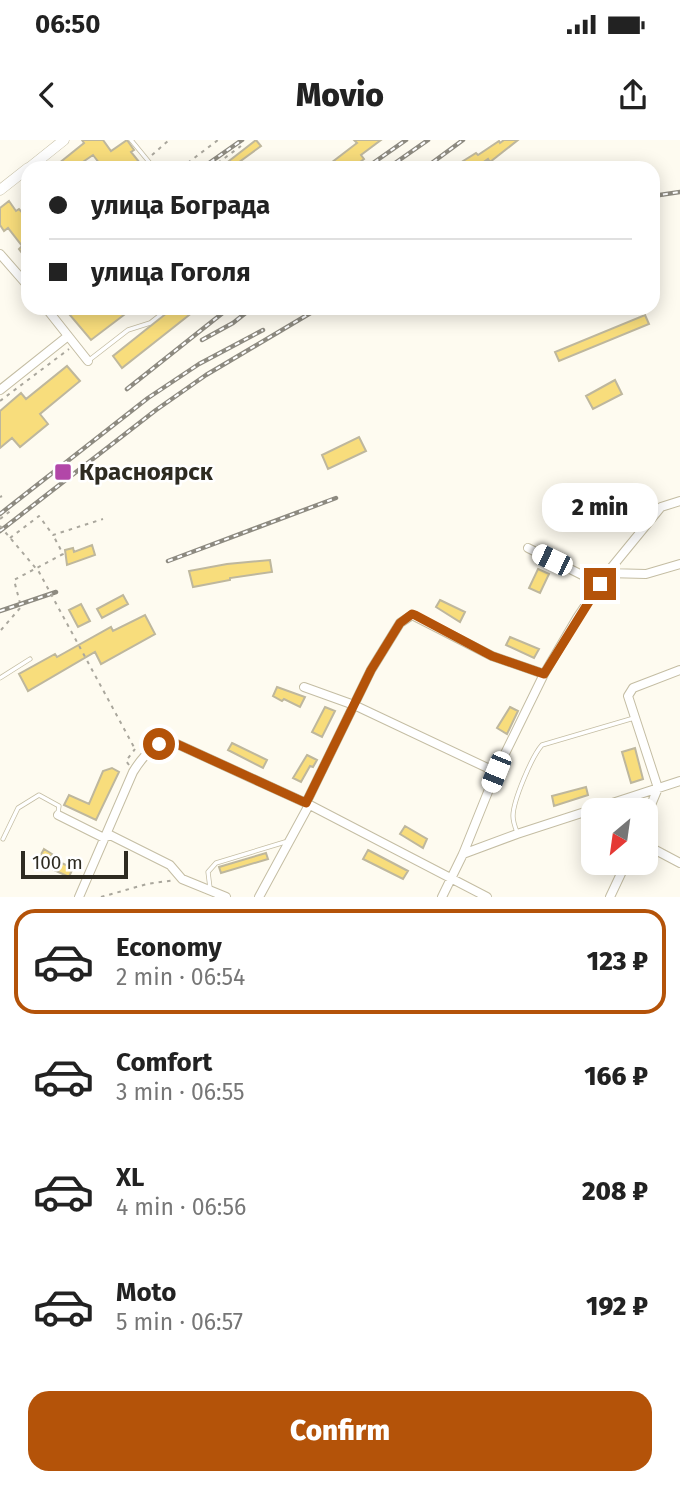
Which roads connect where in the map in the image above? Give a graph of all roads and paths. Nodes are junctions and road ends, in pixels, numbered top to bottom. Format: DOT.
graph roads {
  1 [pos="64,140"];
  2 [pos="131,140"];
  3 [pos="169,140"];
  4 [pos="218,140"];
  5 [pos="241,146"];
  6 [pos="147,159"];
  7 [pos="37,161"];
  8 [pos="190,161"];
  9 [pos="221,161"];
  10 [pos="21,174"];
  11 [pos="0,190"];
  12 [pos="0,254"];
  13 [pos="21,278"];
  14 [pos="52,315"];
  15 [pos="160,315"];
  16 [pos="68,336"];
  17 [pos="75,345"];
  18 [pos="88,361"];
  19 [pos="0,390"];
  20 [pos="0,401"];
  21 [pos="680,501"];
  22 [pos="13,509"];
  23 [pos="0,519"];
  24 [pos="103,519"];
  25 [pos="0,526"];
  26 [pos="53,535"];
  27 [pos="9,538"];
  28 [pos="528,548"];
  29 [pos="680,564"];
  30 [pos="607,573"];
  31 [pos="600,584"];
  32 [pos="1,630"];
  33 [pos="30,659"];
  34 [pos="680,670"];
  35 [pos="544,674"];
  36 [pos="0,678"];
  37 [pos="304,687"];
  38 [pos="354,705"];
  39 [pos="634,719"];
  40 [pos="126,761"];
  41 [pos="496,772"];
  42 [pos="680,781"];
  43 [pos="658,788"];
  44 [pos="654,798"];
  45 [pos="307,804"];
  46 [pos="58,815"];
  47 [pos="517,834"];
  48 [pos="104,838"];
  49 [pos="4,839"];
  50 [pos="287,842"];
  51 [pos="658,851"];
  52 [pos="463,854"];
  53 [pos="680,863"];
  54 [pos="620,875"];
  55 [pos="452,878"];
  56 [pos="182,879"];
  57 [pos="211,891"];
  58 [pos="79,897"];
  59 [pos="101,897"];
  60 [pos="226,897"];
  61 [pos="259,897"];
  62 [pos="442,897"];
  63 [pos="487,897"];
  64 [pos="610,897"];
  1 -- 7 [label="street"];
  2 -- 6 [label="lane"];
  3 -- 6 [label="path"];
  4 -- 8 [label="path"];
  5 -- 9 [label="path"];
  10 -- 11 [label="street"];
  12 -- 13 [label="street"];
  14 -- 16 [label="street"];
  15 -- 18 [label="lane"];
  16 -- 17 [label="street"];
  16 -- 19 [label="street"];
  17 -- 18 [label="street"];
  17 -- 20 [label="path"];
  21 -- 30 [label="street"];
  22 -- 23 [label="path"];
  24 -- 26 [label="path"];
  25 -- 27 [label="path, bridge"];
  26 -- 27 [label="path"];
  26 -- 32 [label="path"];
  27 -- 40 [label="path, bridge"];
  28 -- 31 [label="street"];
  29 -- 30 [label="street"];
  30 -- 31 [label="street"];
  31 -- 35 [label="street"];
  33 -- 36 [label="lane"];
  34 -- 39 [label="street"];
  35 -- 38 [label="street"];
  35 -- 41 [label="street"];
  37 -- 38 [label="street"];
  38 -- 41 [label="street"];
  38 -- 45 [label="street"];
  39 -- 43 [label="street"];
  39 -- 47 [label="lane"];
  41 -- 52 [label="street"];
  42 -- 43 [label="street"];
  43 -- 44 [label="street"];
  43 -- 47 [label="street"];
  45 -- 48 [label="street"];
  45 -- 50 [label="street"];
  45 -- 55 [label="street"];
  46 -- 48 [label="street"];
  46 -- 49 [label="lane"];
  47 -- 52 [label="street"];
  48 -- 56 [label="street"];
  48 -- 58 [label="street"];
  50 -- 57 [label="lane"];
  50 -- 61 [label="street"];
  51 -- 53 [label="street"];
  52 -- 55 [label="street"];
  54 -- 64 [label="street"];
  55 -- 62 [label="street"];
  55 -- 63 [label="street"];
  56 -- 57 [label="street"];
  56 -- 59 [label="path"];
  57 -- 60 [label="street"];
}
